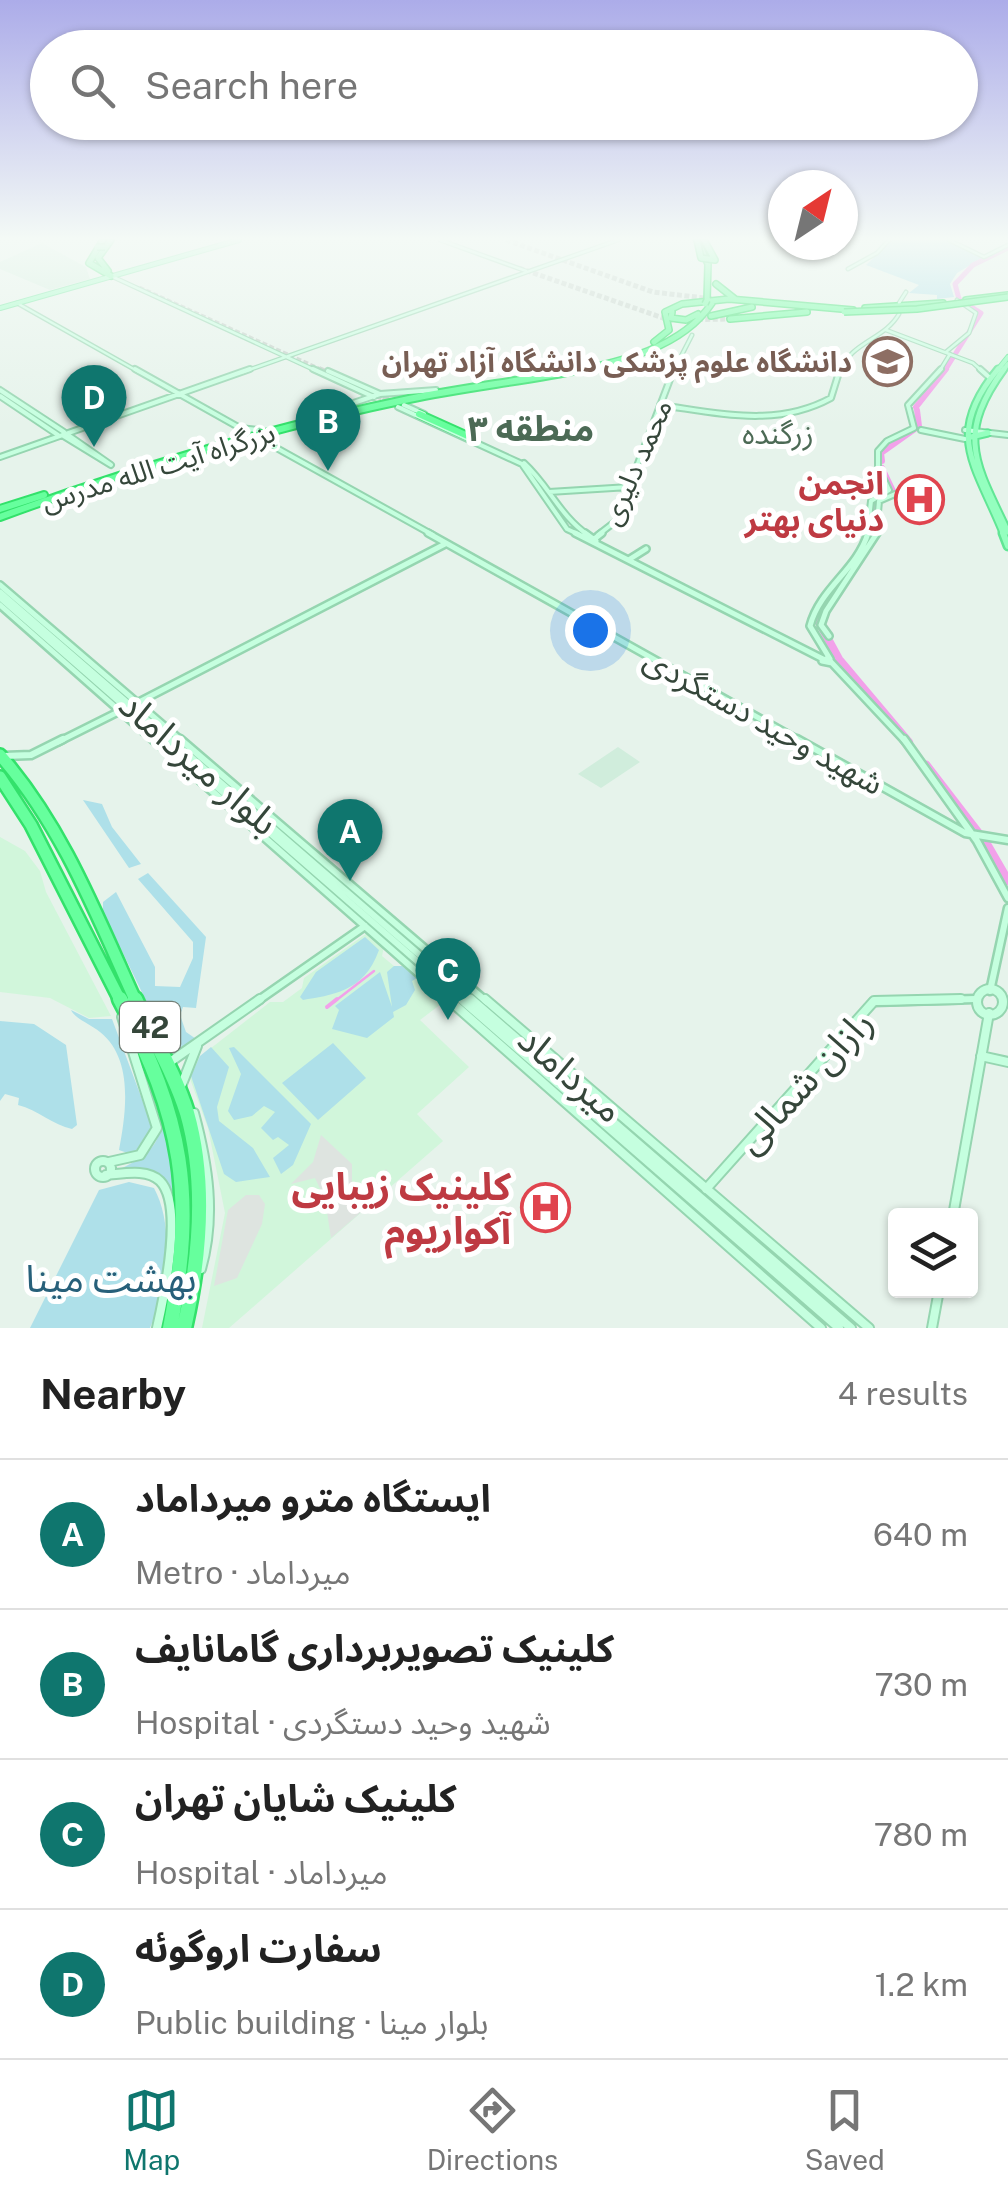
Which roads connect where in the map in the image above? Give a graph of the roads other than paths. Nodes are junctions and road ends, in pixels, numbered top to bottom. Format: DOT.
graph roads {
  1 [pos="21,302"];
  2 [pos="168,302"];
  3 [pos="440,302"];
  4 [pos="443,302"];
  5 [pos="709,302"];
  6 [pos="759,302"];
  7 [pos="899,302"];
  8 [pos="941,302"];
  9 [pos="957,302"];
  10 [pos="966,302"];
  11 [pos="967,302"];
  12 [pos="17,303"];
  13 [pos="896,306"];
  14 [pos="789,307"];
  15 [pos="0,308"];
  16 [pos="866,309"];
  17 [pos="847,310"];
  18 [pos="698,314"];
  19 [pos="711,316"];
  20 [pos="730,319"];
  21 [pos="222,326"];
  22 [pos="886,330"];
  23 [pos="692,335"];
  24 [pos="675,338"];
  25 [pos="646,347"];
  26 [pos="948,353"];
  27 [pos="290,356"];
  28 [pos="1008,361"];
  29 [pos="324,372"];
  30 [pos="992,379"];
  31 [pos="435,388"];
  32 [pos="452,390"];
  33 [pos="0,393"];
  34 [pos="178,393"];
  35 [pos="377,396"];
  36 [pos="662,405"];
  37 [pos="401,406"];
  38 [pos="418,414"];
  39 [pos="318,415"];
  40 [pos="440,428"];
  41 [pos="276,429"];
  42 [pos="256,430"];
  43 [pos="921,430"];
  44 [pos="968,432"];
  45 [pos="988,432"];
  46 [pos="62,434"];
  47 [pos="1008,434"];
  48 [pos="470,437"];
  49 [pos="231,441"];
  50 [pos="264,441"];
  51 [pos="486,447"];
  52 [pos="0,456"];
  53 [pos="878,462"];
  54 [pos="886,464"];
  55 [pos="536,476"];
  56 [pos="628,487"];
  57 [pos="549,492"];
  58 [pos="46,494"];
  59 [pos="896,494"];
  60 [pos="0,514"];
  61 [pos="1008,532"];
  62 [pos="590,540"];
  63 [pos="445,544"];
  64 [pos="1008,546"];
  65 [pos="646,549"];
  66 [pos="630,559"];
  67 [pos="0,595"];
  68 [pos="829,636"];
  69 [pos="71,653"];
  70 [pos="827,660"];
  71 [pos="91,663"];
  72 [pos="98,687"];
  73 [pos="137,702"];
  74 [pos="120,711"];
  75 [pos="132,722"];
  76 [pos="155,732"];
  77 [pos="0,755"];
  78 [pos="0,777"];
  79 [pos="262,816"];
  80 [pos="280,824"];
  81 [pos="979,836"];
  82 [pos="1008,840"];
  83 [pos="1008,898"];
  84 [pos="1008,908"];
  85 [pos="364,926"];
  86 [pos="471,988"];
  87 [pos="990,991"];
  88 [pos="117,995"];
  89 [pos="974,999"];
  90 [pos="476,1003"];
  91 [pos="1006,1006"];
  92 [pos="989,1013"];
  93 [pos="197,1046"];
  94 [pos="981,1056"];
  95 [pos="1008,1062"];
  96 [pos="168,1064"];
  97 [pos="706,1189"];
  98 [pos="953,1208"];
  99 [pos="194,1290"];
  100 [pos="938,1298"];
  101 [pos="158,1328"];
  102 [pos="170,1328"];
  103 [pos="184,1328"];
  104 [pos="821,1328"];
  105 [pos="839,1328"];
  106 [pos="851,1328"];
  107 [pos="869,1328"];
  108 [pos="932,1328"];
  1 -- 12 [label="main road"];
  2 -- 21 [label="main road"];
  3 -- 27 [label="main road"];
  4 -- 27 [label="main road"];
  5 -- 18 [label="highway"];
  5 -- 24 [label="highway, بزرگراه آیت الله مدرس"];
  6 -- 14 [label="highway"];
  7 -- 13 [label="main road"];
  8 -- 13 [label="highway, bridge"];
  9 -- 11 [label="highway, bridge"];
  9 -- 14 [label="highway"];
  9 -- 16 [label="highway"];
  9 -- 26 [label="main road"];
  10 -- 17 [label="highway, bridge"];
  12 -- 15 [label="main road"];
  12 -- 34 [label="main road"];
  13 -- 16 [label="highway"];
  13 -- 22 [label="main road"];
  14 -- 16 [label="highway"];
  14 -- 18 [label="highway"];
  14 -- 19 [label="highway"];
  14 -- 25 [label="highway"];
  16 -- 17 [label="highway"];
  17 -- 19 [label="highway"];
  17 -- 20 [label="highway"];
  18 -- 25 [label="highway, بزرگراه آیت الله مدرس"];
  19 -- 24 [label="highway"];
  21 -- 27 [label="main road"];
  21 -- 27 [label="main road"];
  22 -- 26 [label="main road"];
  22 -- 36 [label="main road"];
  23 -- 36 [label="main road, محمد دلیری"];
  24 -- 32 [label="highway, بزرگراه آیت الله مدرس"];
  25 -- 31 [label="highway, بزرگراه آیت الله مدرس"];
  26 -- 30 [label="main road"];
  26 -- 53 [label="main road"];
  27 -- 29 [label="main road"];
  27 -- 34 [label="main road"];
  27 -- 35 [label="main road"];
  28 -- 30 [label="main road"];
  30 -- 44 [label="main road"];
  31 -- 35 [label="main road"];
  31 -- 39 [label="highway, بزرگراه آیت الله مدرس"];
  32 -- 37 [label="main road"];
  32 -- 41 [label="highway, بزرگراه آیت الله مدرس"];
  33 -- 46 [label="main road"];
  34 -- 42 [label="main road"];
  34 -- 46 [label="main road"];
  35 -- 39 [label="main road"];
  36 -- 56 [label="main road, محمد دلیری"];
  37 -- 40 [label="main road"];
  37 -- 48 [label="main road"];
  38 -- 40 [label="main road"];
  38 -- 48 [label="highway"];
  39 -- 42 [label="highway, بزرگراه آیت الله مدرس"];
  40 -- 51 [label="main road"];
  41 -- 49 [label="highway, بزرگراه آیت الله مدرس"];
  41 -- 50 [label="main road"];
  42 -- 58 [label="highway, بزرگراه آیت الله مدرس"];
  43 -- 44 [label="main road"];
  44 -- 45 [label="main road"];
  44 -- 45 [label="main road"];
  44 -- 61 [label="main road"];
  44 -- 64 [label="main road"];
  45 -- 47 [label="main road"];
  46 -- 46 [label="main road"];
  46 -- 52 [label="main road"];
  48 -- 51 [label="main road"];
  49 -- 50 [label="main road, شهید وحید دستگردی"];
  49 -- 60 [label="highway, بزرگراه آیت الله مدرس"];
  50 -- 63 [label="main road, شهید وحید دستگردی"];
  51 -- 55 [label="main road"];
  53 -- 54 [label="main road"];
  53 -- 70 [label="main road"];
  55 -- 57 [label="main road"];
  55 -- 62 [label="main road"];
  56 -- 57 [label="main road"];
  56 -- 62 [label="main road, محمد دلیری"];
  57 -- 62 [label="main road"];
  58 -- 60 [label="highway"];
  59 -- 68 [label="main road"];
  62 -- 66 [label="main road"];
  63 -- 73 [label="main road"];
  63 -- 81 [label="main road, شهید وحید دستگردی"];
  65 -- 66 [label="main road"];
  66 -- 70 [label="main road"];
  67 -- 69 [label="main road, بلوار میرداماد"];
  67 -- 71 [label="main road, میرداماد"];
  67 -- 72 [label="main road, میرداماد"];
  69 -- 71 [label="main road"];
  69 -- 79 [label="main road, بلوار میرداماد"];
  70 -- 81 [label="main road"];
  71 -- 73 [label="main road, میرداماد"];
  72 -- 74 [label="main road, میرداماد"];
  72 -- 76 [label="main road, بلوار میرداماد"];
  73 -- 80 [label="main road, میرداماد"];
  74 -- 75 [label="main road, میرداماد"];
  74 -- 77 [label="main road"];
  75 -- 76 [label="main road"];
  75 -- 85 [label="main road, میرداماد"];
  76 -- 105 [label="main road, بلوار میرداماد"];
  77 -- 96 [label="highway, 42"];
  78 -- 88 [label="highway, 42"];
  79 -- 80 [label="main road"];
  79 -- 90 [label="main road, بلوار میرداماد"];
  80 -- 86 [label="main road, میرداماد"];
  81 -- 82 [label="main road, شهید وحید دستگردی"];
  81 -- 83 [label="main road"];
  84 -- 87 [label="main road"];
  85 -- 93 [label="main road"];
  85 -- 104 [label="main road, میرداماد"];
  86 -- 90 [label="main road"];
  86 -- 97 [label="main road, میرداماد"];
  87 -- 89 [label="main road"];
  87 -- 91 [label="main road"];
  88 -- 101 [label="main road"];
  88 -- 102 [label="highway, 42"];
  89 -- 92 [label="main road"];
  89 -- 97 [label="main road, رازان شمالی"];
  90 -- 106 [label="main road, بلوار میرداماد"];
  91 -- 92 [label="main road"];
  92 -- 94 [label="main road"];
  93 -- 96 [label="main road"];
  93 -- 99 [label="main road"];
  94 -- 95 [label="main road"];
  94 -- 98 [label="main road"];
  96 -- 99 [label="highway, 42"];
  97 -- 107 [label="main road, میرداماد"];
  99 -- 103 [label="highway, 42"];
  100 -- 108 [label="main road"];
}
